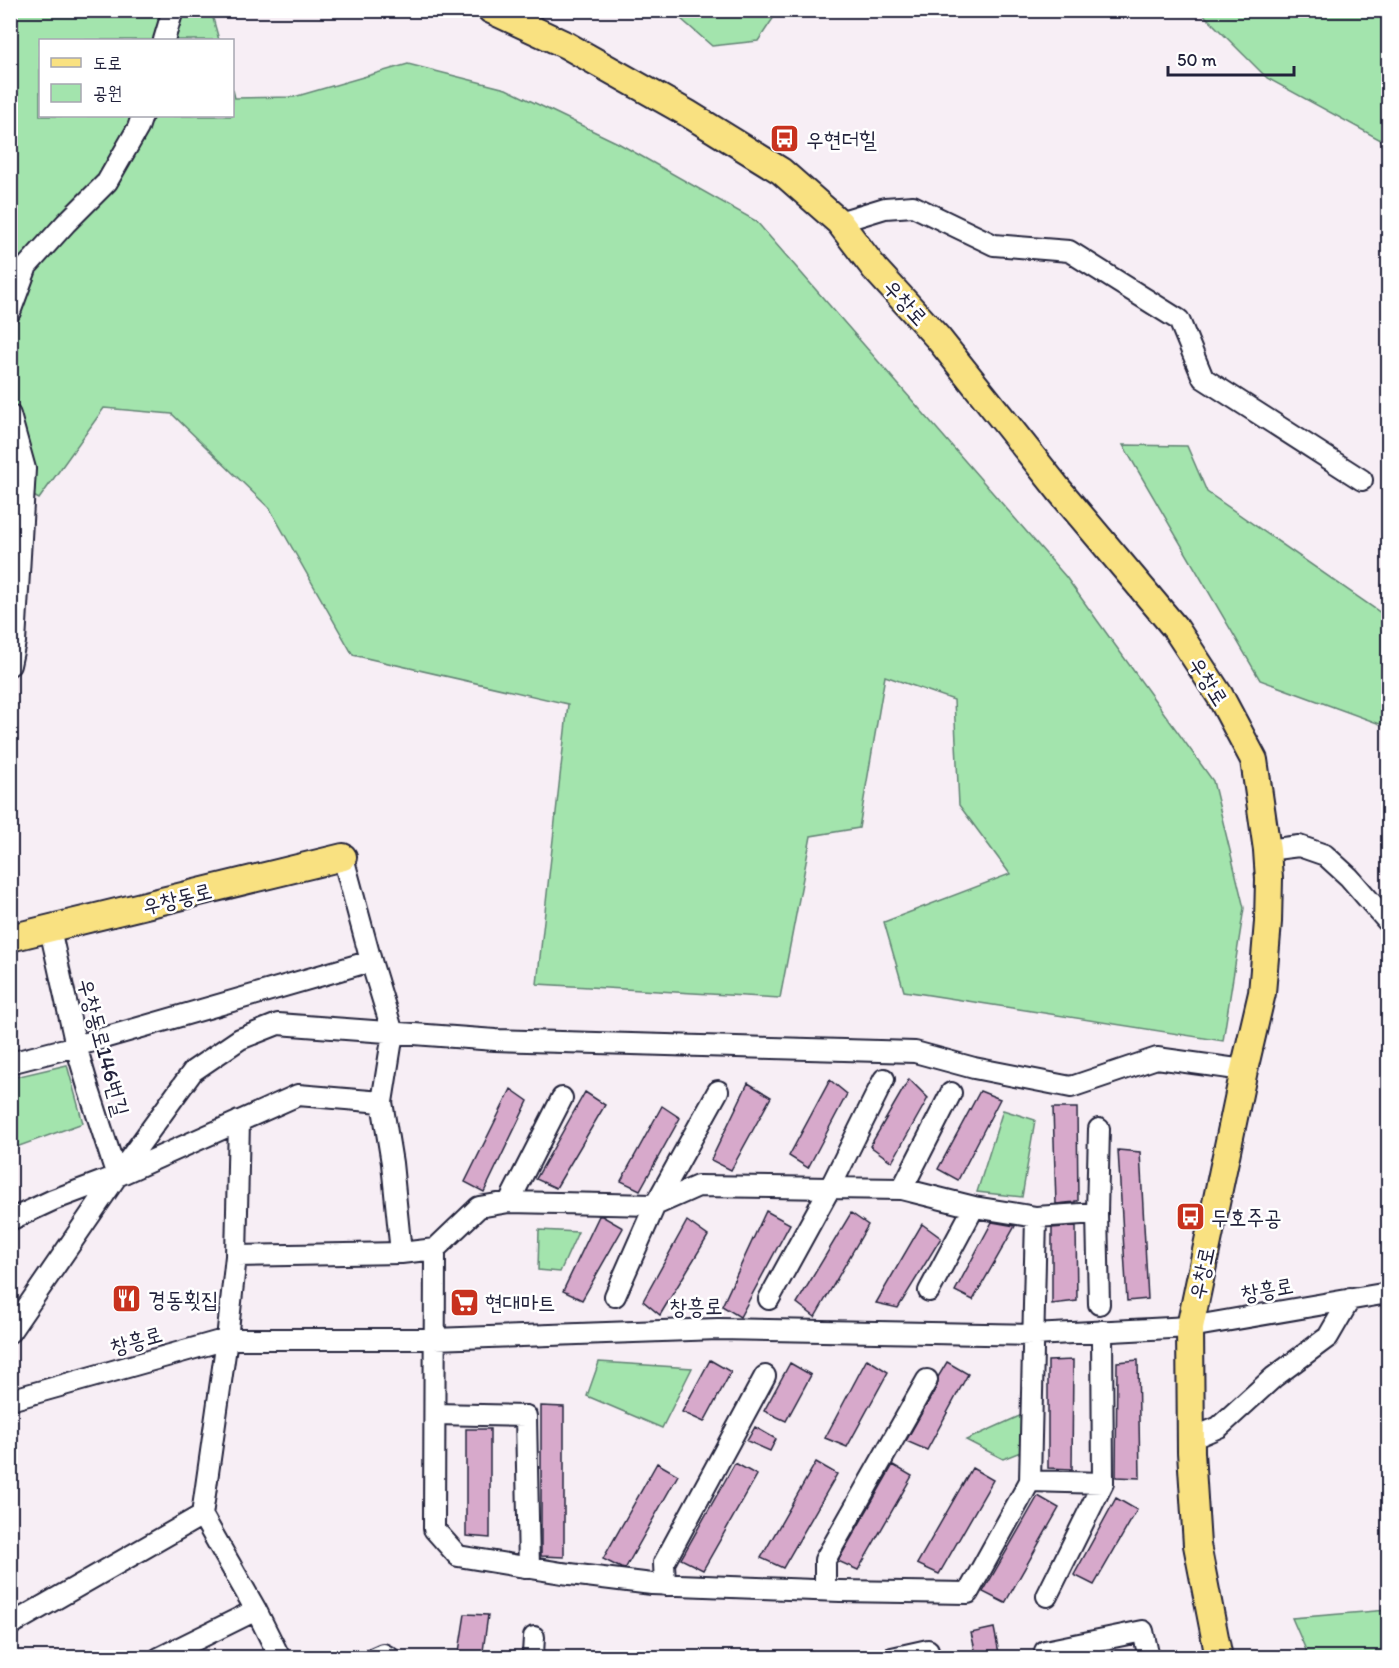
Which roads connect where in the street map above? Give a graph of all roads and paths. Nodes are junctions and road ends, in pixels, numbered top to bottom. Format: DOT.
graph roads {
  1 [pos="173,10"];
  2 [pos="491,10"];
  3 [pos="164,39"];
  4 [pos="142,117"];
  5 [pos="839,222"];
  6 [pos="10,312"];
  7 [pos="10,415"];
  8 [pos="1362,480"];
  9 [pos="10,665"];
  10 [pos="1267,850"];
  11 [pos="343,857"];
  12 [pos="1389,922"];
  13 [pos="50,929"];
  14 [pos="10,938"];
  15 [pos="371,961"];
  16 [pos="393,1033"];
  17 [pos="76,1046"];
  18 [pos="10,1063"];
  19 [pos="1244,1070"];
  20 [pos="884,1079"];
  21 [pos="718,1091"];
  22 [pos="951,1093"];
  23 [pos="562,1098"];
  24 [pos="382,1102"];
  25 [pos="239,1121"];
  26 [pos="1099,1129"];
  27 [pos="117,1176"];
  28 [pos="830,1188"];
  29 [pos="902,1189"];
  30 [pos="509,1202"];
  31 [pos="655,1205"];
  32 [pos="974,1207"];
  33 [pos="1097,1213"];
  34 [pos="1036,1217"];
  35 [pos="10,1220"];
  36 [pos="435,1250"];
  37 [pos="401,1253"];
  38 [pos="236,1256"];
  39 [pos="929,1291"];
  40 [pos="1389,1293"];
  41 [pos="615,1296"];
  42 [pos="769,1299"];
  43 [pos="1350,1299"];
  44 [pos="1099,1304"];
  45 [pos="1190,1327"];
  46 [pos="1102,1331"];
  47 [pos="10,1332"];
  48 [pos="1033,1335"];
  49 [pos="227,1339"];
  50 [pos="434,1340"];
  51 [pos="765,1376"];
  52 [pos="927,1380"];
  53 [pos="10,1400"];
  54 [pos="435,1414"];
  55 [pos="1191,1439"];
  56 [pos="1030,1481"];
  57 [pos="1103,1483"];
  58 [pos="202,1515"];
  59 [pos="529,1568"];
  60 [pos="665,1585"];
  61 [pos="825,1590"];
  62 [pos="1047,1596"];
  63 [pos="256,1610"];
  64 [pos="10,1625"];
  65 [pos="534,1636"];
  66 [pos="159,1658"];
  67 [pos="280,1658"];
  68 [pos="374,1658"];
  69 [pos="390,1658"];
  70 [pos="535,1658"];
  71 [pos="892,1658"];
  72 [pos="930,1658"];
  73 [pos="1047,1658"];
  74 [pos="1149,1658"];
  75 [pos="1219,1658"];
  1 -- 3 [label="street"];
  2 -- 5 [label="main road, 우창로"];
  4 -- 6 [label="street"];
  5 -- 8 [label="street"];
  5 -- 10 [label="main road, 우창로"];
  7 -- 9 [label="street"];
  10 -- 12 [label="street"];
  10 -- 19 [label="main road, 우창로"];
  11 -- 13 [label="main road, 우창동로"];
  11 -- 15 [label="street"];
  13 -- 14 [label="main road, 우창동로"];
  13 -- 17 [label="street, 우창동로146번길"];
  15 -- 16 [label="street"];
  15 -- 17 [label="street"];
  16 -- 19 [label="street"];
  16 -- 24 [label="street"];
  16 -- 27 [label="street"];
  17 -- 18 [label="street"];
  17 -- 27 [label="street, 우창동로146번길"];
  19 -- 45 [label="main road, 우창로"];
  20 -- 28 [label="street"];
  21 -- 31 [label="street"];
  22 -- 29 [label="street"];
  23 -- 30 [label="street"];
  24 -- 25 [label="street"];
  24 -- 37 [label="street"];
  25 -- 27 [label="street"];
  25 -- 38 [label="street"];
  26 -- 33 [label="street"];
  27 -- 35 [label="street"];
  27 -- 47 [label="street"];
  28 -- 29 [label="street"];
  28 -- 31 [label="street"];
  28 -- 42 [label="street"];
  29 -- 32 [label="street"];
  30 -- 31 [label="street"];
  30 -- 36 [label="street"];
  31 -- 41 [label="street"];
  32 -- 34 [label="street"];
  32 -- 39 [label="street"];
  33 -- 34 [label="street"];
  33 -- 44 [label="street"];
  34 -- 48 [label="street"];
  36 -- 37 [label="street"];
  36 -- 50 [label="street"];
  37 -- 38 [label="street"];
  38 -- 49 [label="street"];
  40 -- 43 [label="street, 창흥로"];
  43 -- 45 [label="street, 창흥로"];
  43 -- 55 [label="street"];
  45 -- 46 [label="street, 창흥로"];
  45 -- 55 [label="main road, 우창로"];
  46 -- 48 [label="street, 창흥로"];
  46 -- 57 [label="street"];
  48 -- 50 [label="street, 창흥로"];
  48 -- 56 [label="street"];
  49 -- 50 [label="street, 창흥로"];
  49 -- 53 [label="street, 창흥로"];
  49 -- 58 [label="street"];
  50 -- 54 [label="street"];
  51 -- 60 [label="street"];
  52 -- 61 [label="street"];
  54 -- 59 [label="street"];
  54 -- 59 [label="street"];
  55 -- 75 [label="main road, 우창로"];
  56 -- 57 [label="street"];
  56 -- 61 [label="street"];
  57 -- 62 [label="street"];
  58 -- 63 [label="street"];
  58 -- 64 [label="street"];
  59 -- 60 [label="street"];
  60 -- 61 [label="street"];
  63 -- 66 [label="street"];
  63 -- 67 [label="street"];
  65 -- 70 [label="street"];
  68 -- 69 [label="street"];
  71 -- 72 [label="street"];
  73 -- 74 [label="street"];
}
